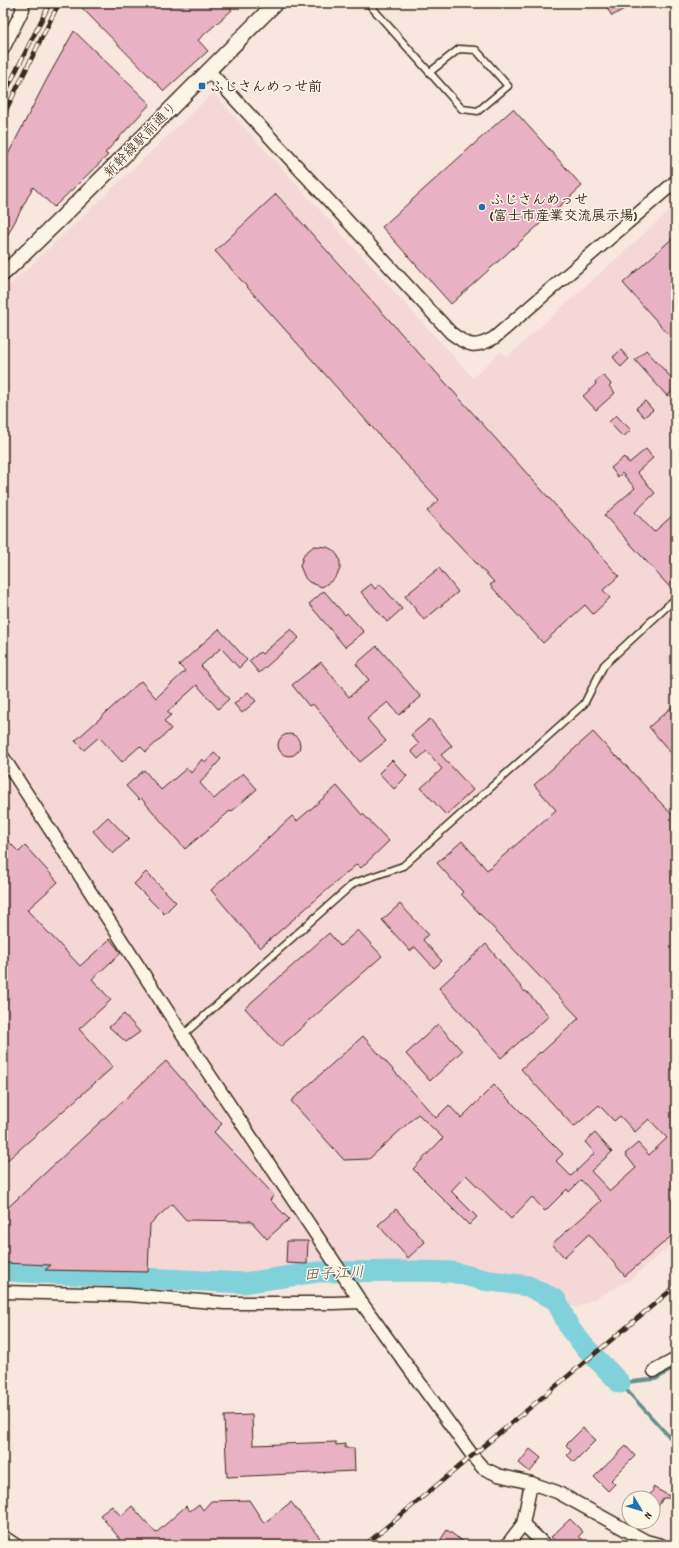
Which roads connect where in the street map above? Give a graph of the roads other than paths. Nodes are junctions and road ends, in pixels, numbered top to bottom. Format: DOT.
graph roads {
  1 [pos="21,3"];
  2 [pos="276,3"];
  3 [pos="368,3"];
  4 [pos="3,49"];
  5 [pos="208,70"];
  6 [pos="430,72"];
  7 [pos="676,181"];
  8 [pos="3,274"];
  9 [pos="676,598"];
  10 [pos="3,757"];
  11 [pos="183,1035"];
  12 [pos="3,1292"];
  13 [pos="361,1302"];
  14 [pos="676,1360"];
  15 [pos="654,1371"];
  16 [pos="531,1483"];
  17 [pos="524,1524"];
  18 [pos="3,1533"];
  19 [pos="21,1545"];
  20 [pos="507,1545"];
  21 [pos="545,1545"];
  22 [pos="661,1545"];
  1 -- 4 [label="street"];
  2 -- 5 [label="street, 新幹線駅前通り"];
  3 -- 6 [label="lane"];
  5 -- 7 [label="street"];
  5 -- 8 [label="street, 新幹線駅前通り"];
  6 -- 6 [label="lane"];
  9 -- 11 [label="lane"];
  10 -- 11 [label="street"];
  11 -- 13 [label="street"];
  12 -- 13 [label="street"];
  13 -- 16 [label="street"];
  14 -- 15 [label="street"];
  16 -- 17 [label="street"];
  16 -- 22 [label="street"];
  17 -- 20 [label="street"];
  17 -- 21 [label="street"];
  18 -- 19 [label="lane"];
}
